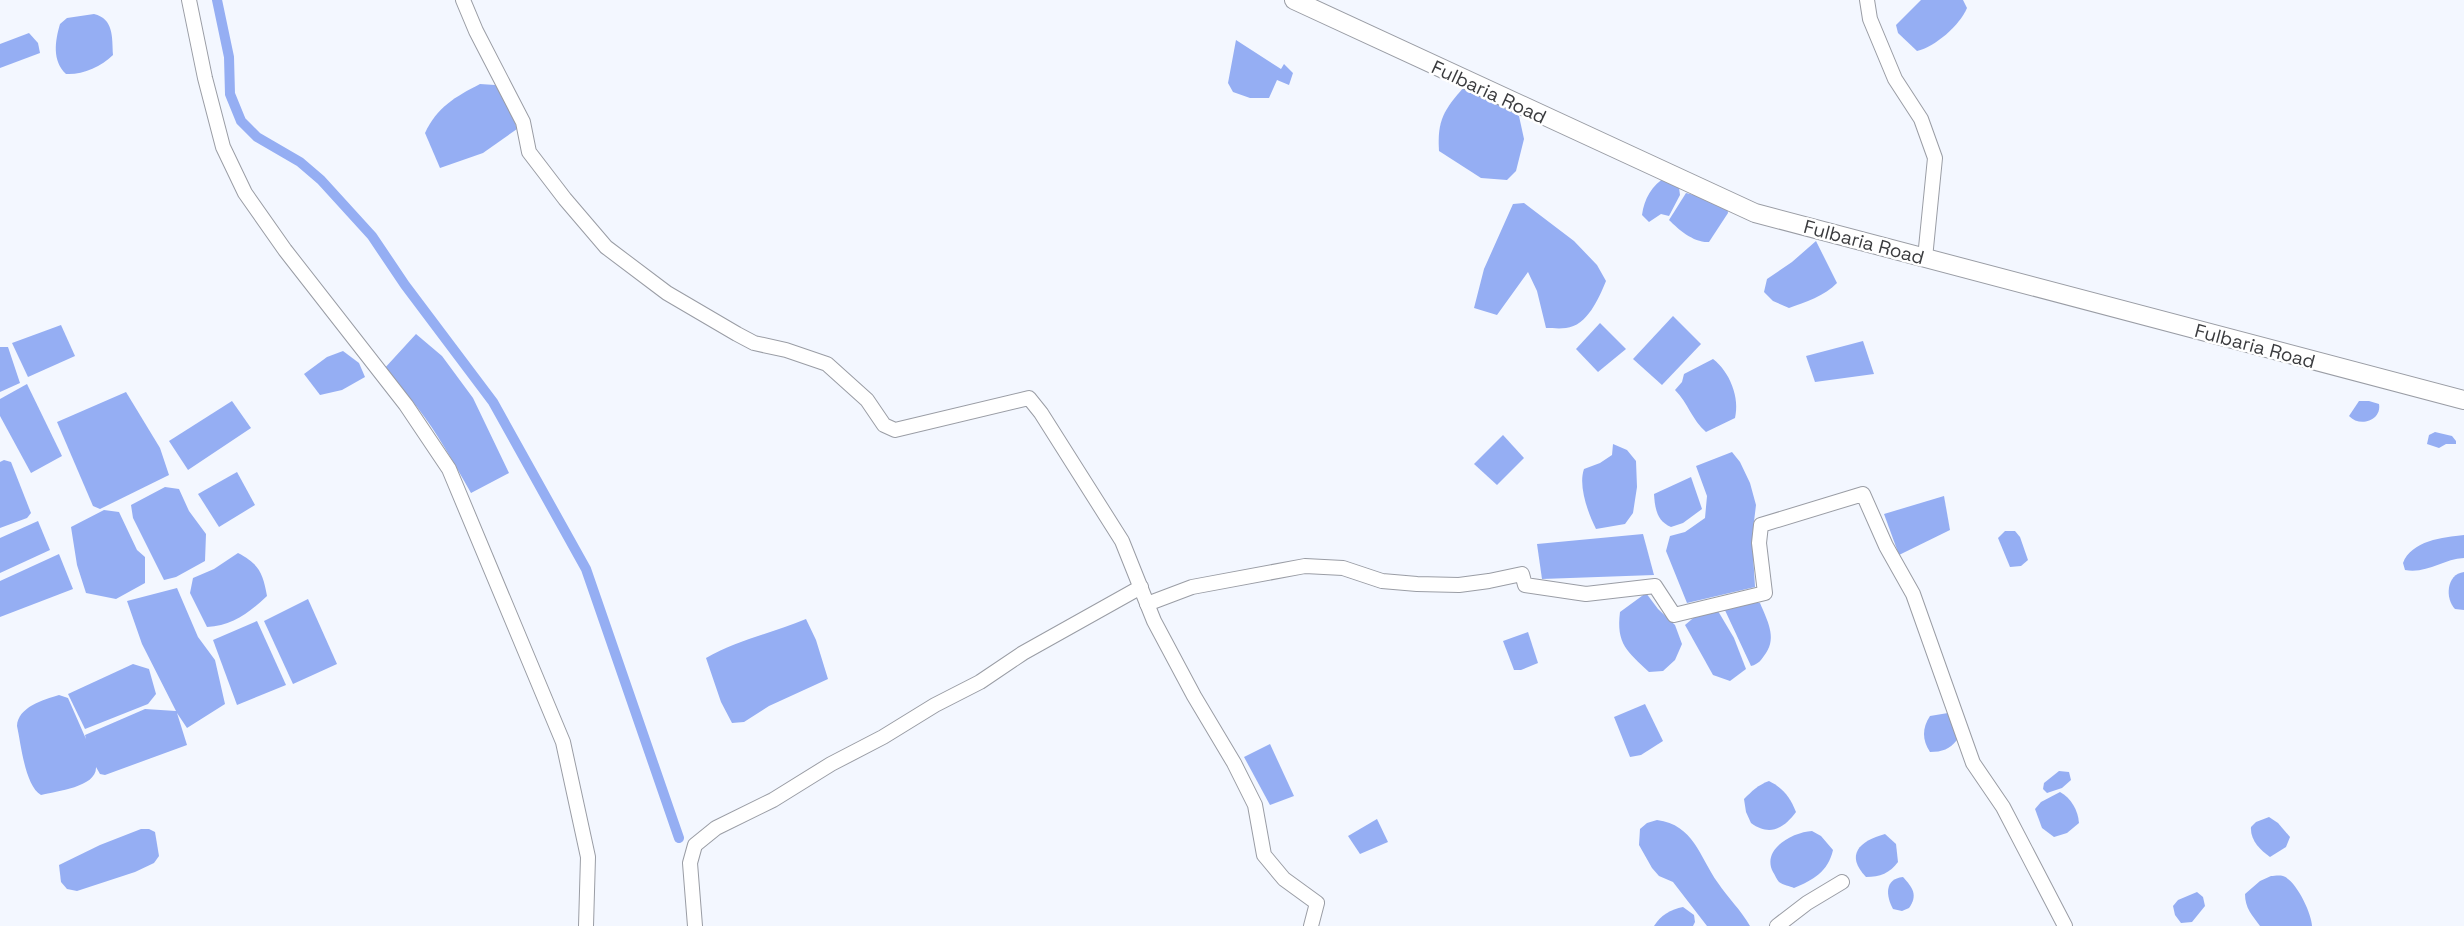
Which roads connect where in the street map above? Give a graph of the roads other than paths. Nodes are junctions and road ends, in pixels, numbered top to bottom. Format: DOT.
graph roads {
  1 [pos="190,0"];
  2 [pos="463,0"];
  3 [pos="1294,0"];
  4 [pos="1867,0"];
  5 [pos="1925,258"];
  6 [pos="2464,400"];
  7 [pos="1141,587"];
  8 [pos="1147,604"];
  9 [pos="1842,882"];
  10 [pos="586,926"];
  11 [pos="695,926"];
  12 [pos="1311,926"];
  13 [pos="1776,926"];
  14 [pos="2065,926"];
  1 -- 10 [label="street"];
  2 -- 7 [label="street"];
  3 -- 5 [label="main road, Fulbaria Road"];
  4 -- 5 [label="street"];
  5 -- 6 [label="main road, Fulbaria Road"];
  7 -- 8 [label="street"];
  7 -- 11 [label="street"];
  8 -- 12 [label="street"];
  8 -- 14 [label="street"];
  9 -- 13 [label="street"];
}
